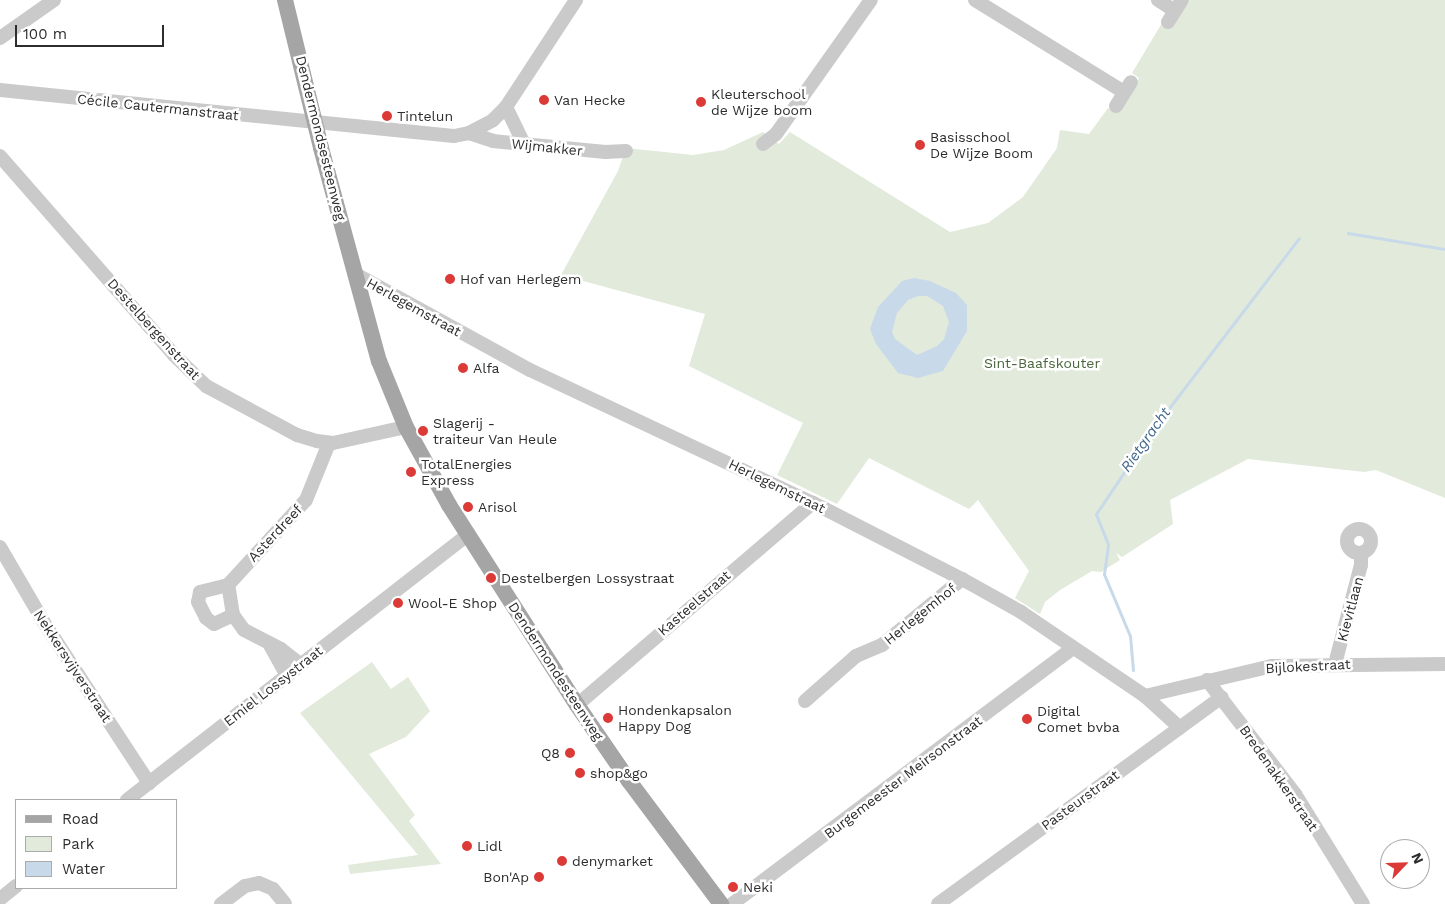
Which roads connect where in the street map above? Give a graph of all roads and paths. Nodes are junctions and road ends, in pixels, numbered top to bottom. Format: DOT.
graph roads {
  1 [pos="54,0"];
  2 [pos="285,0"];
  3 [pos="576,0"];
  4 [pos="870,0"];
  5 [pos="975,0"];
  6 [pos="1158,0"];
  7 [pos="1175,11"];
  8 [pos="0,38"];
  9 [pos="0,90"];
  10 [pos="1116,106"];
  11 [pos="506,107"];
  12 [pos="316,123"];
  13 [pos="469,134"];
  14 [pos="524,144"];
  15 [pos="764,144"];
  16 [pos="626,151"];
  17 [pos="0,156"];
  18 [pos="357,275"];
  19 [pos="406,427"];
  20 [pos="323,442"];
  21 [pos="813,503"];
  22 [pos="468,534"];
  23 [pos="0,547"];
  24 [pos="1361,554"];
  25 [pos="962,579"];
  26 [pos="228,585"];
  27 [pos="233,615"];
  28 [pos="270,645"];
  29 [pos="1072,649"];
  30 [pos="300,664"];
  31 [pos="1335,664"];
  32 [pos="1445,664"];
  33 [pos="287,676"];
  34 [pos="1207,680"];
  35 [pos="1145,696"];
  36 [pos="1222,697"];
  37 [pos="805,701"];
  38 [pos="577,705"];
  39 [pos="1180,728"];
  40 [pos="149,783"];
  41 [pos="127,799"];
  42 [pos="15,887"];
  43 [pos="0,899"];
  44 [pos="722,903"];
  45 [pos="221,904"];
  46 [pos="285,904"];
  47 [pos="938,904"];
  48 [pos="1363,904"];
  1 -- 8 [label="street"];
  2 -- 12 [label="main road, Dendermondsesteenweg"];
  3 -- 11 [label="street"];
  4 -- 15 [label="street"];
  5 -- 10 [label="street"];
  6 -- 7 [label="street"];
  9 -- 12 [label="street, Cécile Cautermanstraat"];
  11 -- 13 [label="street"];
  11 -- 14 [label="street"];
  12 -- 13 [label="street, Cécile Cautermanstraat"];
  12 -- 18 [label="main road, Dendermondsesteenweg"];
  13 -- 14 [label="street, Wijmakker"];
  14 -- 16 [label="street, Wijmakker"];
  17 -- 20 [label="street, Destelbergenstraat"];
  18 -- 19 [label="main road, Dendermondsesteenweg"];
  18 -- 21 [label="street, Herlegemstraat"];
  19 -- 20 [label="street"];
  19 -- 22 [label="main road, Dendermondesteenweg"];
  20 -- 26 [label="street, Asterdreef"];
  21 -- 25 [label="street, Herlegemstraat"];
  21 -- 38 [label="street, Kasteelstraat"];
  22 -- 30 [label="street, Emiel Lossystraat"];
  22 -- 38 [label="main road, Dendermondesteenweg"];
  23 -- 40 [label="street, Nekkersvijverstraat"];
  24 -- 31 [label="street, Kievitlaan"];
  25 -- 29 [label="street, Herlegemstraat"];
  25 -- 37 [label="street, Herlegemhof"];
  26 -- 27 [label="street"];
  26 -- 27 [label="street"];
  27 -- 28 [label="street"];
  28 -- 30 [label="street"];
  28 -- 33 [label="street"];
  29 -- 35 [label="street, Herlegemstraat"];
  29 -- 44 [label="street, Burgemeester Meirsonstraat"];
  30 -- 33 [label="street, Emiel Lossystraat"];
  31 -- 32 [label="street, Bijlokestraat"];
  31 -- 34 [label="street, Bijlokestraat"];
  33 -- 40 [label="street, Emiel Lossystraat"];
  34 -- 35 [label="street, Bijlokestraat"];
  34 -- 36 [label="street, Bredenakkerstraat"];
  35 -- 39 [label="street, Herlegemstraat"];
  36 -- 39 [label="street, Pasteurstraat"];
  36 -- 48 [label="street, Bredenakkerstraat"];
  38 -- 44 [label="main road, Dendermondesteenweg"];
  39 -- 47 [label="street, Pasteurstraat"];
  40 -- 41 [label="street, Emiel Lossystraat"];
  42 -- 43 [label="street"];
  45 -- 46 [label="street"];
}
